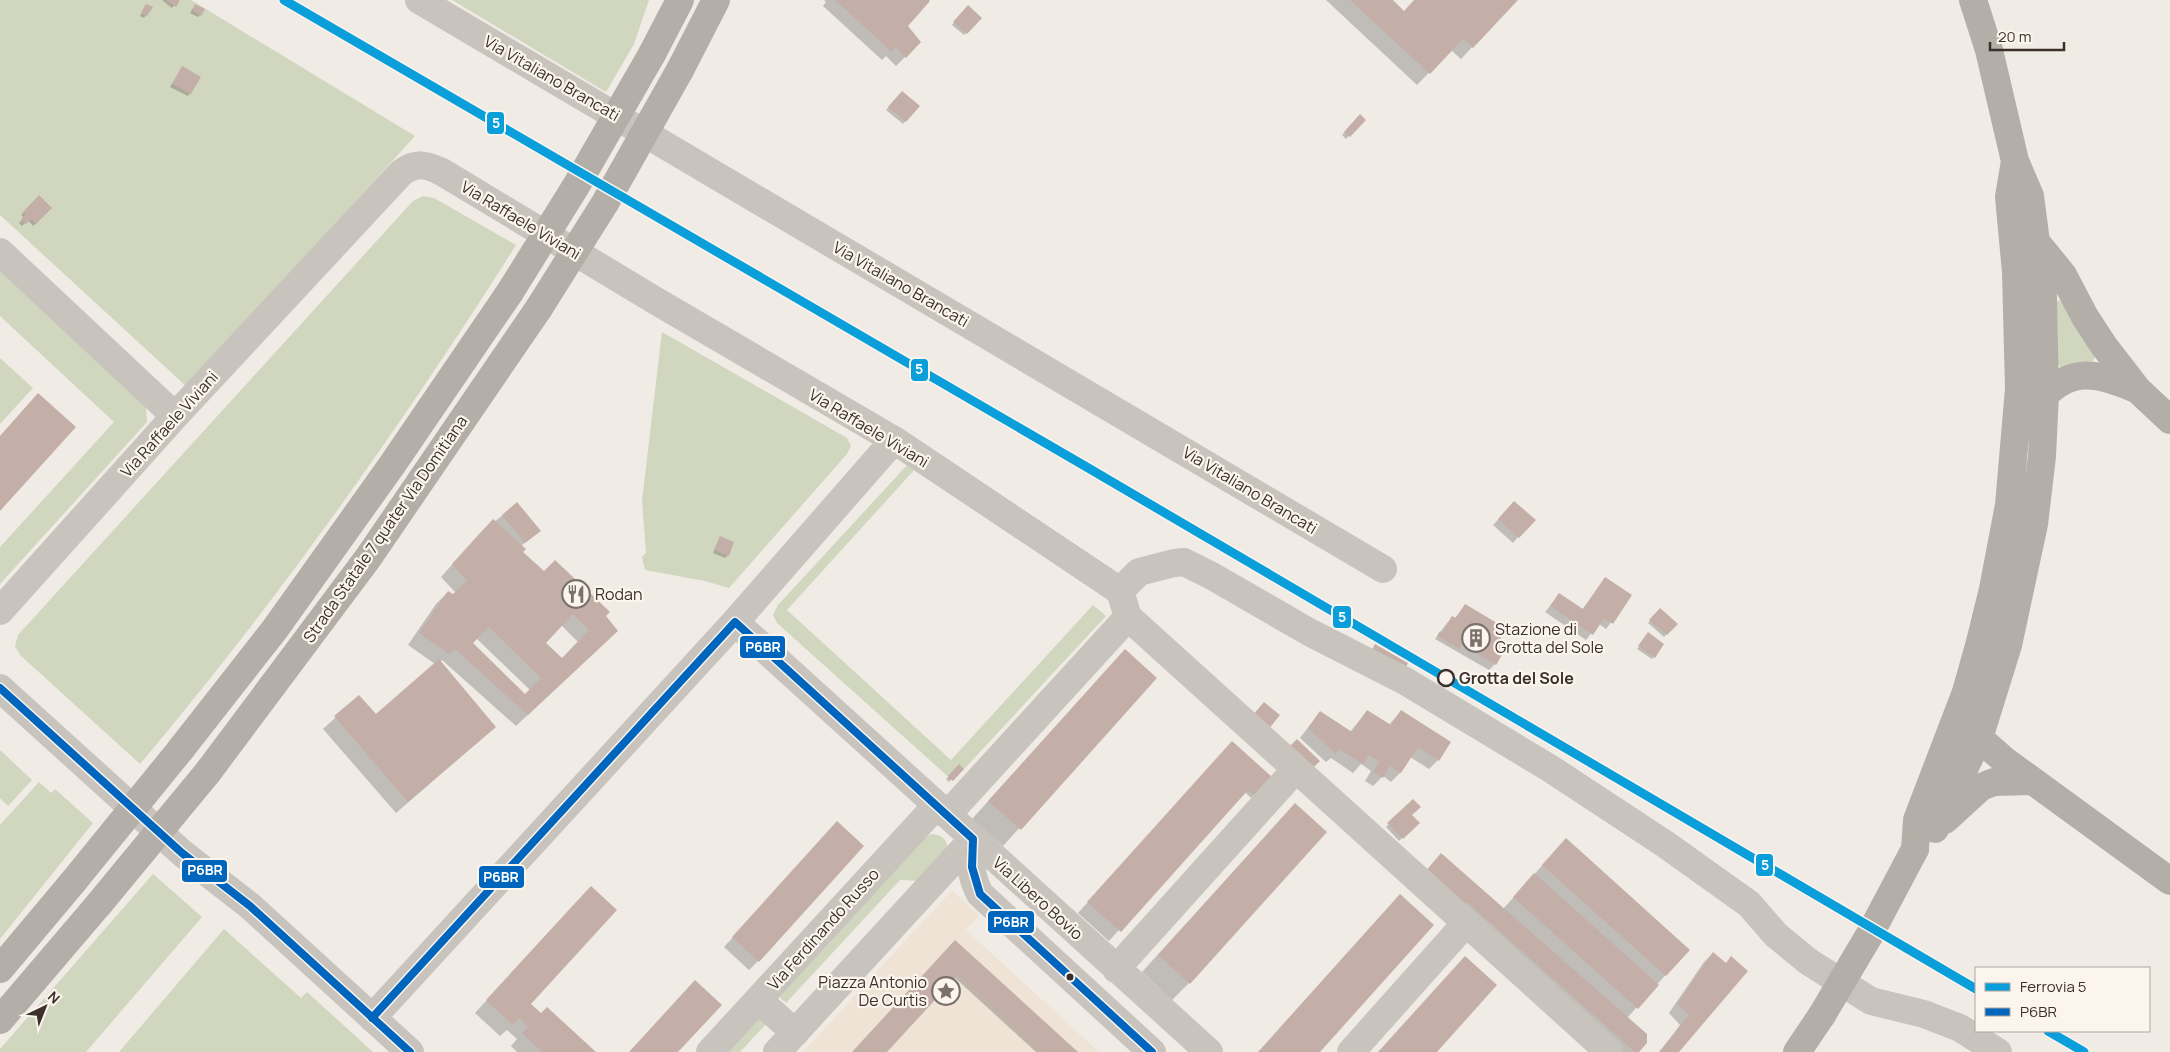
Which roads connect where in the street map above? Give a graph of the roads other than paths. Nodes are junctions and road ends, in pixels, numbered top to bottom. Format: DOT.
graph roads {
  1 [pos="419,0"];
  2 [pos="680,0"];
  3 [pos="716,0"];
  4 [pos="1973,0"];
  5 [pos="2015,161"];
  6 [pos="2037,243"];
  7 [pos="0,252"];
  8 [pos="2138,390"];
  9 [pos="2045,394"];
  10 [pos="176,416"];
  11 [pos="2170,420"];
  12 [pos="2016,431"];
  13 [pos="894,440"];
  14 [pos="1383,569"];
  15 [pos="1120,591"];
  16 [pos="0,611"];
  17 [pos="1128,617"];
  18 [pos="735,622"];
  19 [pos="0,688"];
  20 [pos="1966,692"];
  21 [pos="1979,738"];
  22 [pos="1296,769"];
  23 [pos="2032,781"];
  24 [pos="942,810"];
  25 [pos="1935,829"];
  26 [pos="973,839"];
  27 [pos="1915,849"];
  28 [pos="2170,881"];
  29 [pos="1466,923"];
  30 [pos="0,969"];
  31 [pos="1116,969"];
  32 [pos="759,1000"];
  33 [pos="372,1018"];
  34 [pos="0,1020"];
  35 [pos="786,1042"];
  36 [pos="409,1051"];
  37 [pos="710,1052"];
  38 [pos="1152,1052"];
  39 [pos="1209,1052"];
  40 [pos="1351,1052"];
  41 [pos="1609,1052"];
  42 [pos="1797,1052"];
  43 [pos="1998,1052"];
  1 -- 14 [label="street, Via Vitaliano Brancati"];
  2 -- 30 [label="highway, Strada Statale 7 quater Via Domitiana, bridge"];
  3 -- 34 [label="highway, Strada Statale 7 quater Via Domitiana, bridge"];
  4 -- 5 [label="highway"];
  5 -- 6 [label="highway"];
  5 -- 12 [label="highway"];
  6 -- 8 [label="highway"];
  6 -- 9 [label="highway"];
  7 -- 10 [label="street"];
  8 -- 9 [label="highway"];
  8 -- 11 [label="highway"];
  9 -- 12 [label="highway"];
  9 -- 21 [label="highway"];
  10 -- 13 [label="street, Via Raffaele Viviani"];
  10 -- 16 [label="street, Via Raffaele Viviani"];
  12 -- 20 [label="highway"];
  13 -- 15 [label="street, Via Raffaele Viviani"];
  13 -- 18 [label="street"];
  15 -- 17 [label="street"];
  15 -- 43 [label="street"];
  17 -- 22 [label="street"];
  17 -- 24 [label="street, Via Ferdinando Russo"];
  18 -- 24 [label="street, Via Libero Bovio"];
  18 -- 33 [label="street"];
  19 -- 33 [label="street"];
  20 -- 21 [label="highway"];
  20 -- 27 [label="highway"];
  21 -- 23 [label="highway"];
  21 -- 25 [label="highway"];
  22 -- 29 [label="street"];
  22 -- 31 [label="street"];
  23 -- 25 [label="highway"];
  23 -- 28 [label="highway"];
  24 -- 26 [label="street, Via Libero Bovio"];
  24 -- 32 [label="street, Via Ferdinando Russo"];
  25 -- 27 [label="highway"];
  26 -- 31 [label="street, Via Libero Bovio"];
  26 -- 35 [label="street"];
  26 -- 38 [label="street"];
  27 -- 42 [label="highway, bridge"];
  29 -- 40 [label="street"];
  29 -- 41 [label="street"];
  31 -- 39 [label="street, Via Libero Bovio"];
  32 -- 35 [label="street"];
  32 -- 37 [label="street, Via Ferdinando Russo"];
  33 -- 36 [label="street"];
}
